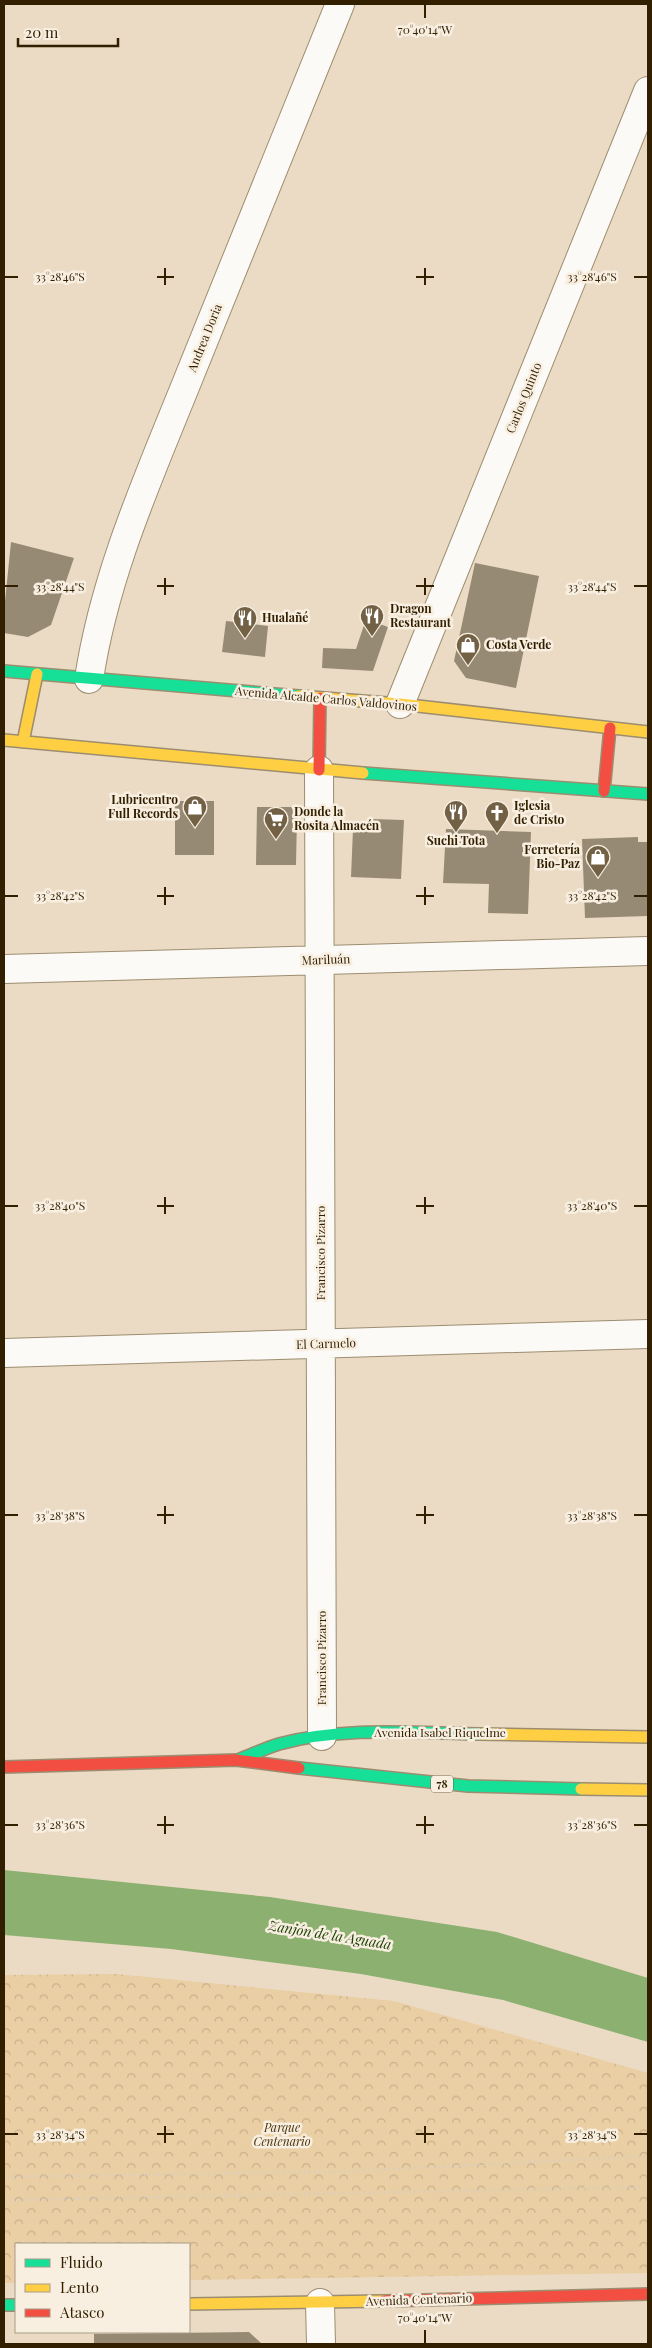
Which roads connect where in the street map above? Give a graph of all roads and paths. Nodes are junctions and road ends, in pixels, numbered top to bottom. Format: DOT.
graph roads {
  1 [pos="340,4"];
  2 [pos="648,91"];
  3 [pos="4,670"];
  4 [pos="37,674"];
  5 [pos="89,679"];
  6 [pos="320,698"];
  7 [pos="400,704"];
  8 [pos="610,728"];
  9 [pos="648,732"];
  10 [pos="4,740"];
  11 [pos="23,742"];
  12 [pos="319,770"];
  13 [pos="604,791"];
  14 [pos="648,794"];
  15 [pos="648,950"];
  16 [pos="320,960"];
  17 [pos="4,969"];
  18 [pos="648,1334"];
  19 [pos="321,1344"];
  20 [pos="4,1353"];
  21 [pos="322,1736"];
  22 [pos="648,1736"];
  23 [pos="236,1760"];
  24 [pos="4,1767"];
  25 [pos="648,1790"];
  26 [pos="648,2156"];
  27 [pos="4,2177"];
  28 [pos="648,2187"];
  29 [pos="4,2200"];
  30 [pos="648,2294"];
  31 [pos="320,2303"];
  32 [pos="190,2304"];
  33 [pos="321,2344"];
  1 -- 5 [label="street, Andrea Doria"];
  2 -- 7 [label="street, Carlos Quinto"];
  3 -- 4 [label="main road, Avenida Alcalde Carlos Valdovinos"];
  4 -- 5 [label="main road, Avenida Alcalde Carlos Valdovinos"];
  4 -- 11 [label="main road"];
  5 -- 6 [label="main road, Avenida Alcalde Carlos Valdovinos"];
  6 -- 7 [label="main road, Avenida Alcalde Carlos Valdovinos"];
  6 -- 12 [label="main road"];
  7 -- 8 [label="main road, Avenida Alcalde Carlos Valdovinos"];
  8 -- 9 [label="main road, Avenida Alcalde Carlos Valdovinos"];
  8 -- 13 [label="main road"];
  10 -- 11 [label="main road"];
  11 -- 12 [label="main road"];
  12 -- 13 [label="main road"];
  12 -- 16 [label="street, Francisco Pizarro"];
  13 -- 14 [label="main road"];
  15 -- 16 [label="street, Mariluán"];
  16 -- 17 [label="street, Mariluán"];
  16 -- 19 [label="street, Francisco Pizarro"];
  18 -- 19 [label="street, El Carmelo"];
  19 -- 20 [label="street, El Carmelo"];
  19 -- 21 [label="street, Francisco Pizarro"];
  21 -- 22 [label="main road, Avenida Isabel Riquelme / 78"];
  21 -- 23 [label="main road, Avenida Isabel Riquelme / 78"];
  23 -- 24 [label="main road, Avenida Isabel Riquelme / 78"];
  23 -- 25 [label="main road, Avenida Isabel Riquelme / 78"];
  26 -- 27 [label="path"];
  28 -- 29 [label="path"];
  30 -- 31 [label="main road, Avenida Centenario"];
  31 -- 32 [label="main road, Avenida Centenario"];
  31 -- 33 [label="street"];
}
